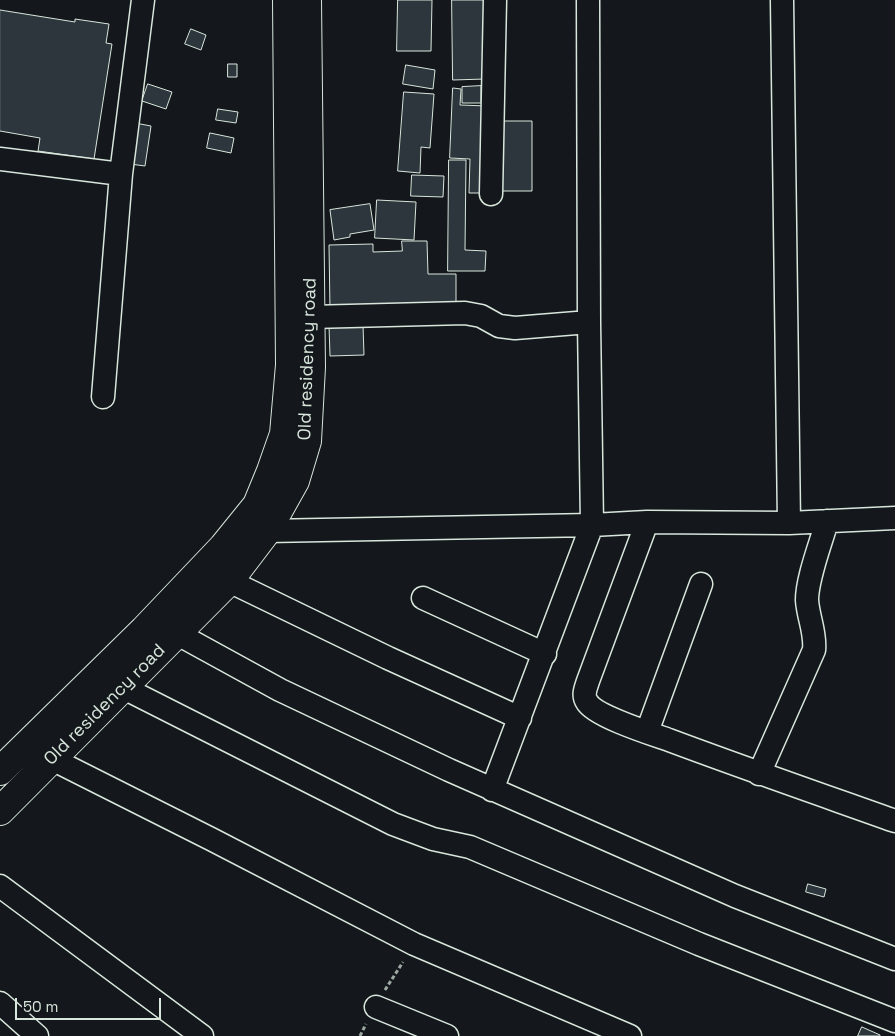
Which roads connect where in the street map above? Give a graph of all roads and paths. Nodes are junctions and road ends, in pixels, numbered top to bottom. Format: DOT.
graph roads {
  1 [pos="143,0"];
  2 [pos="287,0"];
  3 [pos="307,0"];
  4 [pos="495,0"];
  5 [pos="588,0"];
  6 [pos="782,0"];
  7 [pos="0,159"];
  8 [pos="121,174"];
  9 [pos="491,194"];
  10 [pos="311,318"];
  11 [pos="589,322"];
  12 [pos="103,397"];
  13 [pos="895,518"];
  14 [pos="827,521"];
  15 [pos="647,522"];
  16 [pos="789,523"];
  17 [pos="592,525"];
  18 [pos="267,531"];
  19 [pos="229,581"];
  20 [pos="701,584"];
  21 [pos="423,598"];
  22 [pos="176,632"];
  23 [pos="544,654"];
  24 [pos="122,687"];
  25 [pos="520,718"];
  26 [pos="647,732"];
  27 [pos="52,759"];
  28 [pos="0,771"];
  29 [pos="759,774"];
  30 [pos="492,790"];
  31 [pos="0,811"];
  32 [pos="895,821"];
  33 [pos="0,886"];
  34 [pos="895,959"];
  35 [pos="0,1003"];
  36 [pos="376,1007"];
  37 [pos="895,1021"];
  38 [pos="37,1036"];
  39 [pos="202,1036"];
  40 [pos="447,1036"];
  41 [pos="630,1036"];
  1 -- 8 [label="street"];
  2 -- 28 [label="highway, Old residency road"];
  3 -- 10 [label="highway, Old residency road"];
  4 -- 9 [label="street"];
  5 -- 11 [label="street"];
  6 -- 16 [label="street"];
  7 -- 8 [label="street"];
  8 -- 12 [label="street"];
  10 -- 11 [label="street"];
  10 -- 18 [label="highway, Old residency road"];
  11 -- 17 [label="street"];
  13 -- 14 [label="street"];
  14 -- 16 [label="street"];
  14 -- 29 [label="street"];
  15 -- 16 [label="street"];
  15 -- 17 [label="street"];
  15 -- 26 [label="street"];
  17 -- 18 [label="street"];
  17 -- 23 [label="street"];
  18 -- 19 [label="highway, Old residency road"];
  19 -- 22 [label="highway, Old residency road"];
  19 -- 25 [label="street"];
  20 -- 26 [label="street"];
  21 -- 23 [label="street"];
  22 -- 24 [label="highway, Old residency road"];
  22 -- 30 [label="street"];
  23 -- 25 [label="street"];
  24 -- 27 [label="highway, Old residency road"];
  24 -- 37 [label="street"];
  25 -- 30 [label="street"];
  26 -- 29 [label="street"];
  27 -- 31 [label="highway, Old residency road"];
  27 -- 41 [label="street"];
  29 -- 32 [label="street"];
  30 -- 34 [label="street"];
  33 -- 39 [label="street"];
  35 -- 38 [label="street"];
  36 -- 40 [label="street"];
}
